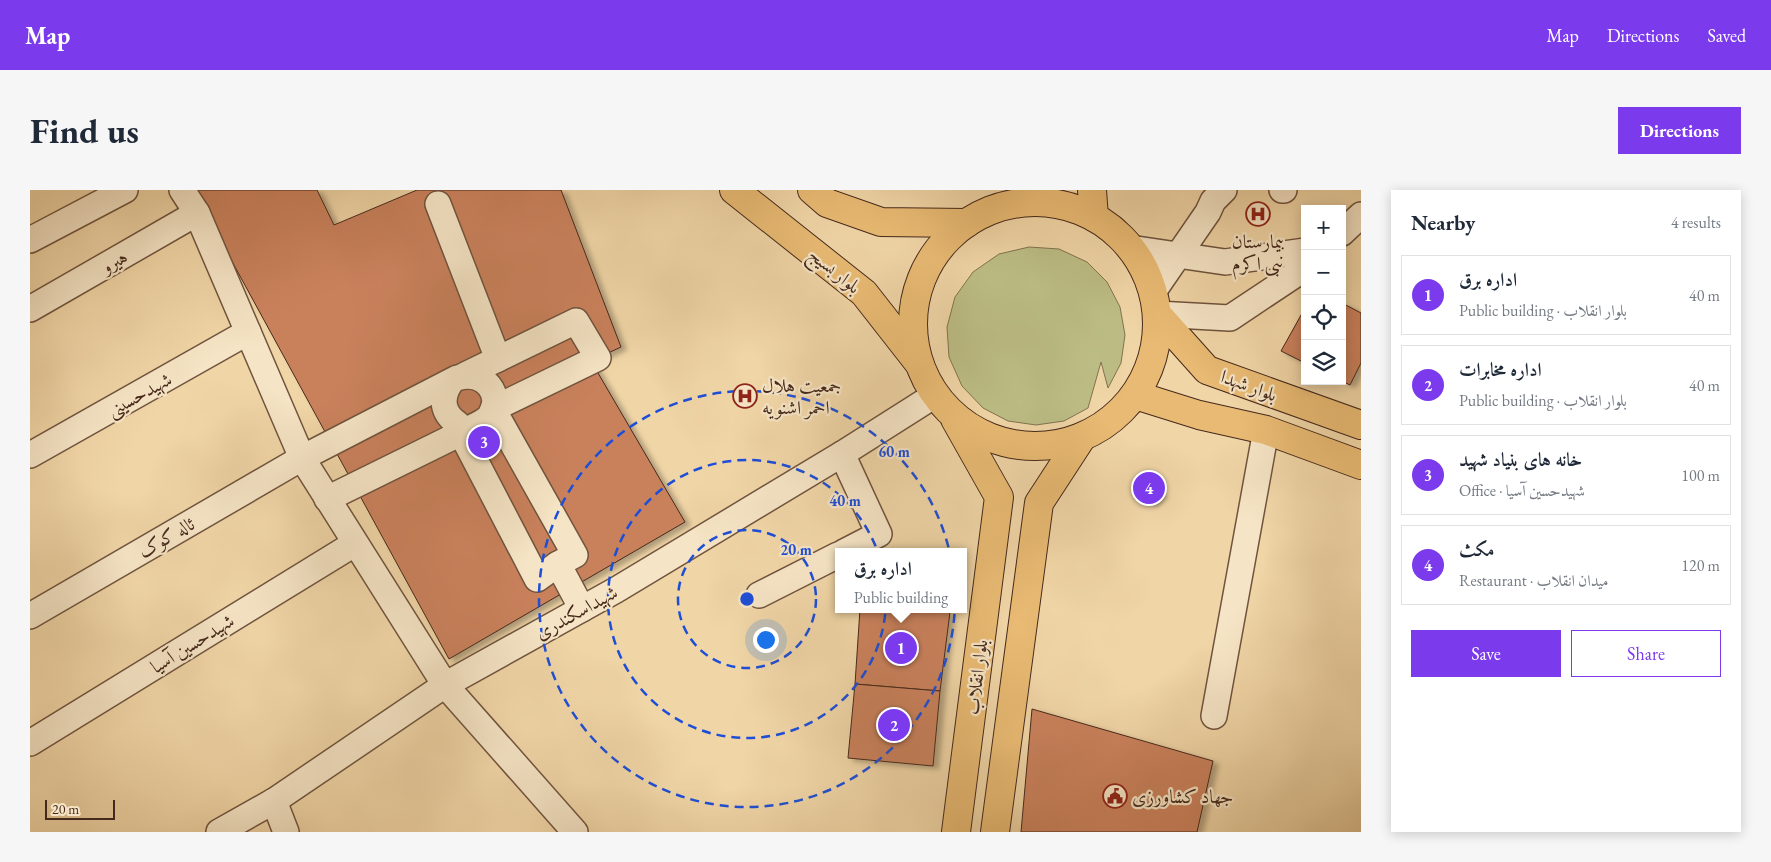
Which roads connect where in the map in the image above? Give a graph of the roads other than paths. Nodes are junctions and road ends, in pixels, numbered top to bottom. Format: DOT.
graph roads {
  1 [pos="125,190"];
  2 [pos="182,190"];
  3 [pos="734,190"];
  4 [pos="812,190"];
  5 [pos="1092,190"];
  6 [pos="1224,190"];
  7 [pos="1019,197"];
  8 [pos="438,204"];
  9 [pos="197,213"];
  10 [pos="1361,215"];
  11 [pos="1094,217"];
  12 [pos="967,223"];
  13 [pos="1346,229"];
  14 [pos="30,240"];
  15 [pos="1130,248"];
  16 [pos="1301,252"];
  17 [pos="1301,271"];
  18 [pos="1155,303"];
  19 [pos="30,309"];
  20 [pos="248,332"];
  21 [pos="498,359"];
  22 [pos="920,365"];
  23 [pos="458,379"];
  24 [pos="1135,395"];
  25 [pos="944,404"];
  26 [pos="492,409"];
  27 [pos="1361,425"];
  28 [pos="1266,430"];
  29 [pos="461,433"];
  30 [pos="1082,437"];
  31 [pos="842,454"];
  32 [pos="30,455"];
  33 [pos="302,458"];
  34 [pos="1361,465"];
  35 [pos="327,499"];
  36 [pos="354,544"];
  37 [pos="852,548"];
  38 [pos="835,557"];
  39 [pos="558,564"];
  40 [pos="759,595"];
  41 [pos="582,609"];
  42 [pos="30,616"];
  43 [pos="445,686"];
  44 [pos="1214,716"];
  45 [pos="30,743"];
  46 [pos="274,801"];
  47 [pos="569,829"];
  48 [pos="219,832"];
  49 [pos="286,832"];
  50 [pos="956,832"];
  51 [pos="995,832"];
  1 -- 14 [label="street"];
  2 -- 9 [label="street"];
  3 -- 22 [label="main road, بلوار بسیج"];
  4 -- 12 [label="main road"];
  5 -- 11 [label="main road"];
  6 -- 18 [label="street"];
  7 -- 11 [label="main road"];
  7 -- 12 [label="main road"];
  8 -- 21 [label="street"];
  9 -- 19 [label="street, هیرو"];
  9 -- 20 [label="street"];
  10 -- 13 [label="street"];
  11 -- 15 [label="main road"];
  12 -- 22 [label="main road"];
  15 -- 16 [label="street"];
  15 -- 18 [label="main road"];
  17 -- 18 [label="street"];
  18 -- 24 [label="main road"];
  18 -- 27 [label="main road, بلوار شهدا"];
  20 -- 32 [label="street, شهیدحسینی"];
  20 -- 33 [label="street"];
  21 -- 23 [label="street, ئاله کوک"];
  21 -- 26 [label="street, ئاله کوک"];
  22 -- 25 [label="main road, بلوار انقلاب"];
  23 -- 26 [label="street"];
  23 -- 29 [label="street"];
  23 -- 33 [label="street, ئاله کوک"];
  24 -- 28 [label="main road, بلوار شهدا"];
  24 -- 30 [label="main road"];
  25 -- 30 [label="main road"];
  25 -- 31 [label="street, شهیداسکندری"];
  25 -- 50 [label="main road, بلوار انقلاب"];
  26 -- 29 [label="street"];
  26 -- 39 [label="street"];
  28 -- 34 [label="main road, بلوار شهدا"];
  28 -- 44 [label="street"];
  29 -- 35 [label="street"];
  29 -- 39 [label="street"];
  30 -- 51 [label="main road, بلوار انقلاب"];
  31 -- 37 [label="street"];
  31 -- 41 [label="street, شهیداسکندری"];
  33 -- 35 [label="street"];
  33 -- 42 [label="street, ئاله کوک"];
  35 -- 36 [label="street"];
  36 -- 43 [label="street"];
  36 -- 45 [label="street, شهیدحسین آسیا"];
  38 -- 40 [label="street"];
  39 -- 41 [label="street"];
  41 -- 43 [label="street, شهیداسکندری"];
  43 -- 46 [label="street, شهیداسکندری"];
  43 -- 47 [label="street"];
  46 -- 48 [label="street, شهیداسکندری"];
  46 -- 49 [label="street"];
}
